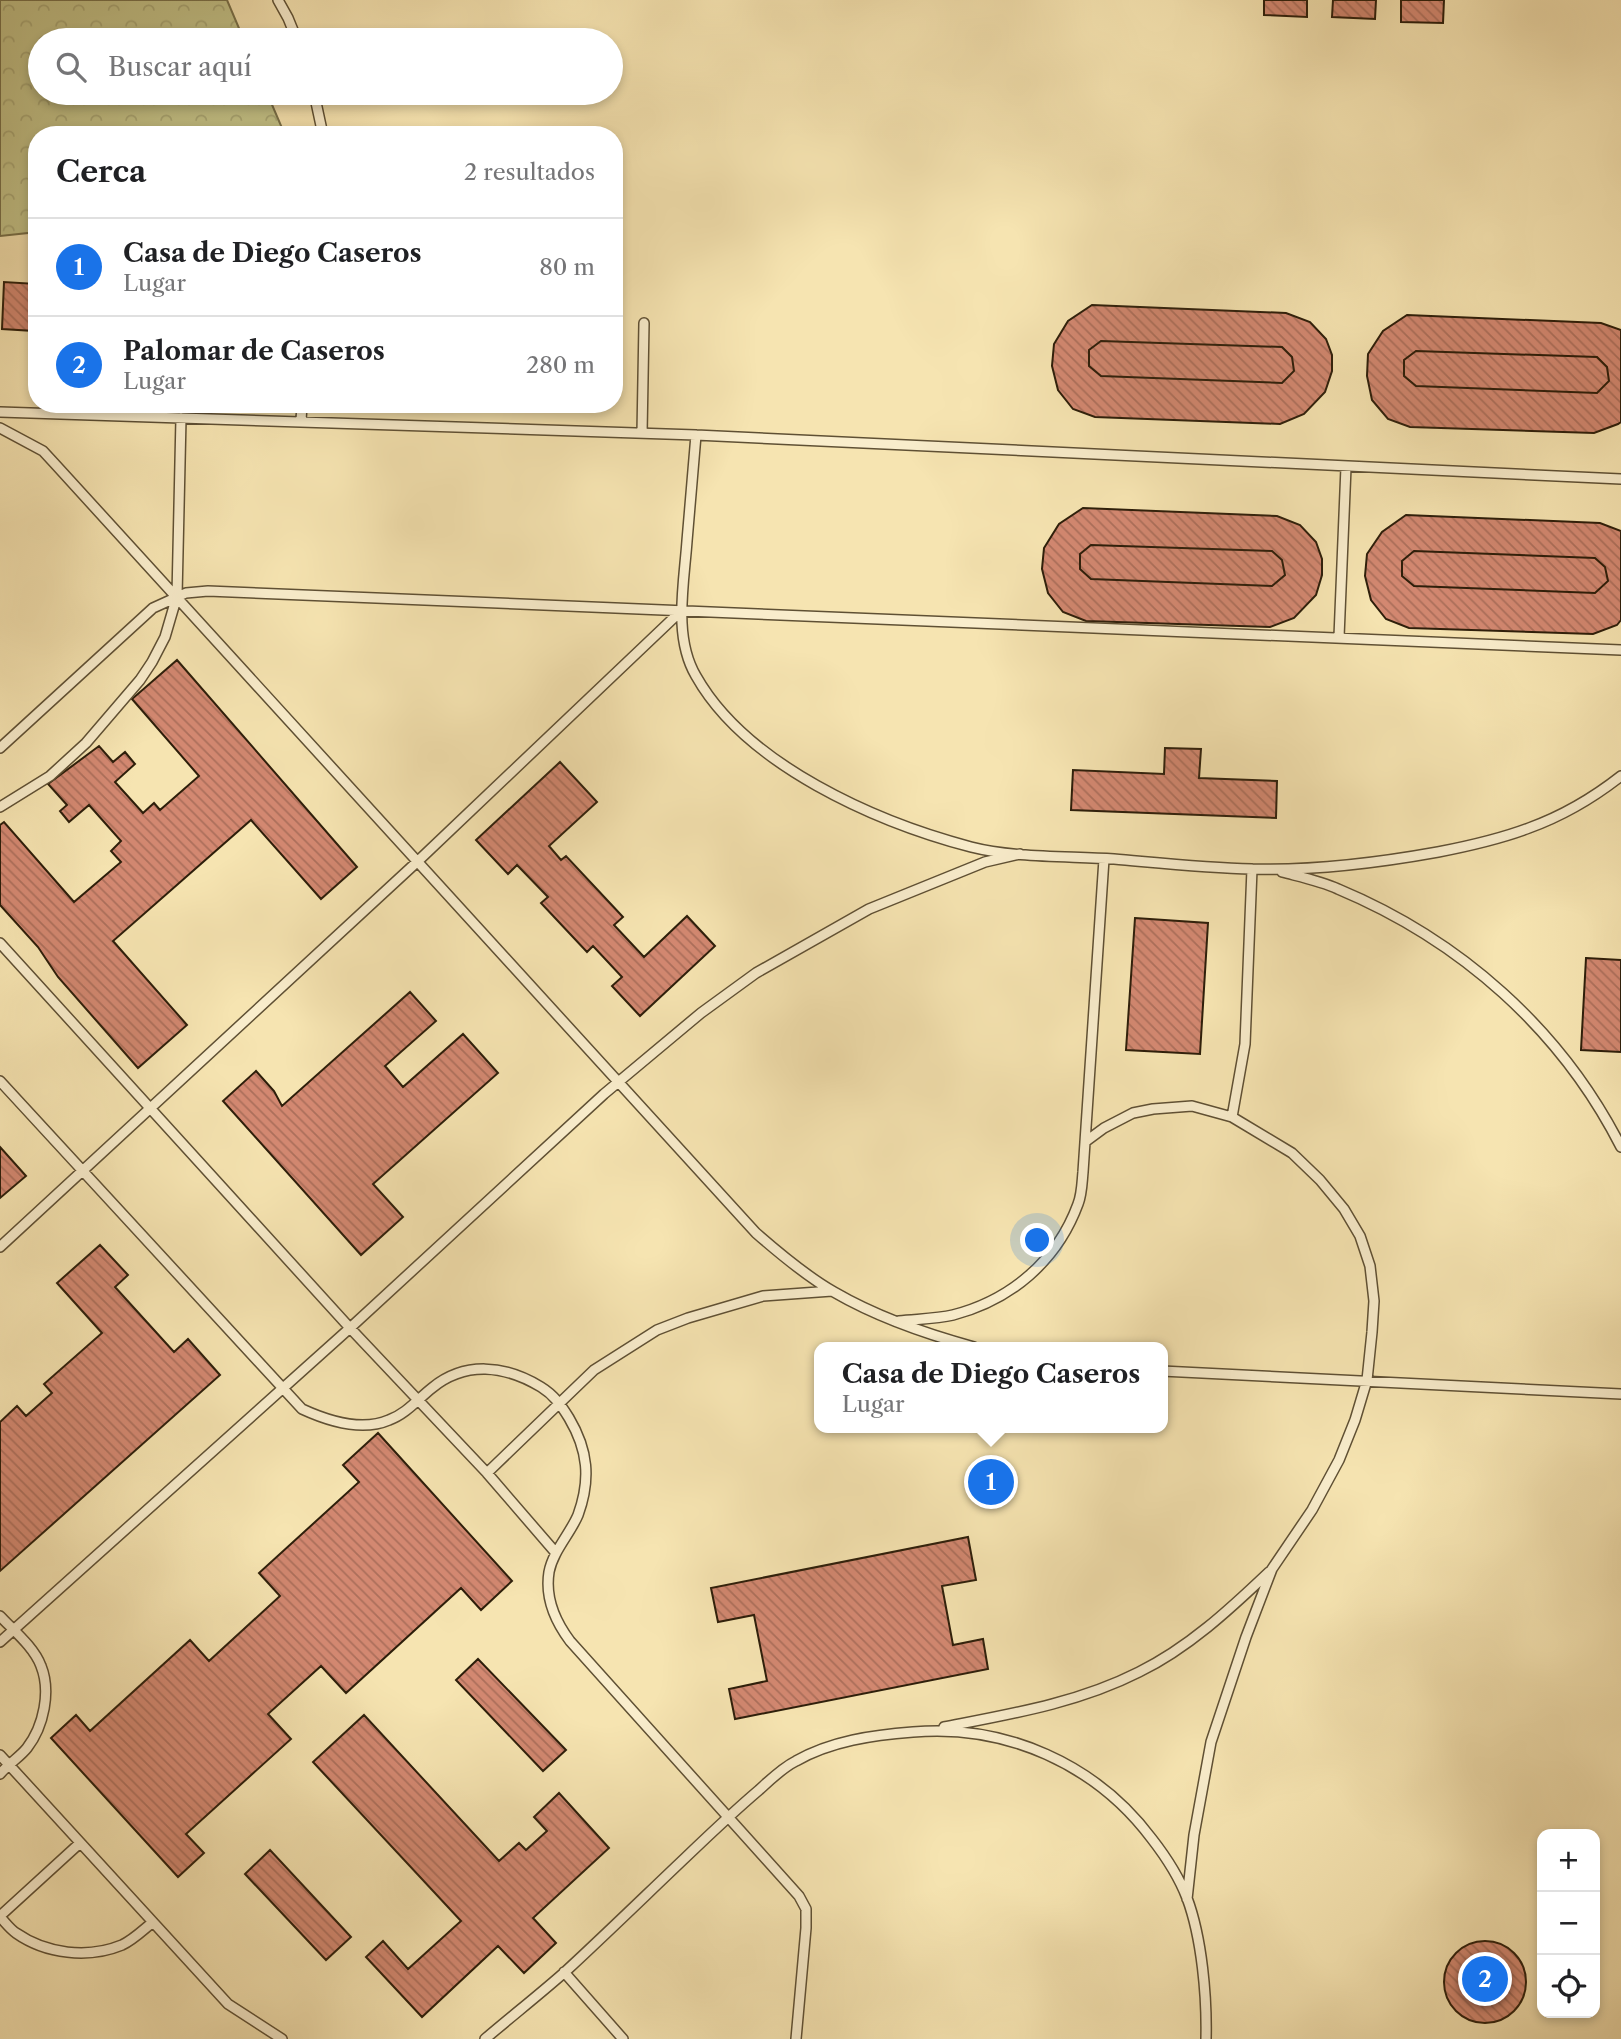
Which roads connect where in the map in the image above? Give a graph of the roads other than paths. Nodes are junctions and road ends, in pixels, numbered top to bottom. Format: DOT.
graph roads {
  1 [pos="278,0"];
  2 [pos="292,28"];
  3 [pos="317,105"];
  4 [pos="321,126"];
  5 [pos="644,323"];
  6 [pos="0,412"];
  7 [pos="28,413"];
  8 [pos="30,413"];
  9 [pos="301,413"];
  10 [pos="181,418"];
  11 [pos="300,421"];
  12 [pos="0,428"];
  13 [pos="642,433"];
  14 [pos="696,435"];
  15 [pos="1346,467"];
  16 [pos="1621,479"];
  17 [pos="177,596"];
  18 [pos="682,610"];
  19 [pos="1339,637"];
  20 [pos="1621,650"];
  21 [pos="0,748"];
  22 [pos="1621,776"];
  23 [pos="0,807"];
  24 [pos="1020,854"];
  25 [pos="1104,859"];
  26 [pos="418,861"];
  27 [pos="1252,869"];
  28 [pos="1272,869"];
  29 [pos="0,943"];
  30 [pos="0,1081"];
  31 [pos="619,1081"];
  32 [pos="150,1108"];
  33 [pos="1232,1117"];
  34 [pos="1085,1142"];
  35 [pos="1621,1147"];
  36 [pos="83,1172"];
  37 [pos="0,1247"];
  38 [pos="832,1291"];
  39 [pos="895,1321"];
  40 [pos="350,1328"];
  41 [pos="956,1342"];
  42 [pos="1168,1371"];
  43 [pos="1367,1380"];
  44 [pos="282,1388"];
  45 [pos="1621,1394"];
  46 [pos="418,1400"];
  47 [pos="559,1402"];
  48 [pos="487,1473"];
  49 [pos="556,1553"];
  50 [pos="1272,1569"];
  51 [pos="0,1616"];
  52 [pos="13,1630"];
  53 [pos="0,1642"];
  54 [pos="922,1731"];
  55 [pos="0,1755"];
  56 [pos="8,1764"];
  57 [pos="0,1774"];
  58 [pos="727,1818"];
  59 [pos="80,1843"];
  60 [pos="1187,1899"];
  61 [pos="0,1917"];
  62 [pos="153,1922"];
  63 [pos="564,1972"];
  64 [pos="282,2039"];
  65 [pos="485,2039"];
  66 [pos="623,2039"];
  67 [pos="796,2039"];
  68 [pos="1206,2039"];
  1 -- 2 [label="lane"];
  3 -- 4 [label="lane"];
  5 -- 13 [label="lane"];
  6 -- 7 [label="lane"];
  8 -- 10 [label="lane"];
  9 -- 11 [label="lane"];
  10 -- 11 [label="lane"];
  10 -- 17 [label="lane"];
  11 -- 13 [label="lane"];
  12 -- 17 [label="lane"];
  13 -- 14 [label="lane"];
  14 -- 15 [label="lane"];
  14 -- 18 [label="lane"];
  15 -- 16 [label="lane"];
  15 -- 19 [label="lane"];
  17 -- 18 [label="lane"];
  17 -- 21 [label="lane"];
  17 -- 23 [label="lane"];
  17 -- 26 [label="lane"];
  18 -- 19 [label="lane"];
  18 -- 24 [label="lane"];
  18 -- 26 [label="lane"];
  19 -- 20 [label="lane"];
  22 -- 28 [label="lane"];
  24 -- 25 [label="lane"];
  24 -- 31 [label="lane"];
  25 -- 27 [label="lane"];
  25 -- 34 [label="lane"];
  26 -- 31 [label="lane"];
  26 -- 32 [label="lane"];
  27 -- 28 [label="lane"];
  27 -- 33 [label="lane"];
  28 -- 35 [label="lane"];
  29 -- 32 [label="lane"];
  30 -- 36 [label="lane"];
  31 -- 38 [label="lane"];
  31 -- 40 [label="lane"];
  32 -- 36 [label="lane"];
  32 -- 40 [label="lane"];
  33 -- 34 [label="lane"];
  33 -- 43 [label="lane"];
  34 -- 39 [label="lane"];
  36 -- 37 [label="lane"];
  36 -- 44 [label="lane"];
  38 -- 39 [label="lane"];
  38 -- 47 [label="lane"];
  39 -- 41 [label="lane"];
  40 -- 44 [label="lane"];
  40 -- 46 [label="lane"];
  42 -- 43 [label="lane"];
  43 -- 45 [label="lane"];
  43 -- 50 [label="lane"];
  44 -- 46 [label="lane"];
  44 -- 52 [label="lane"];
  46 -- 47 [label="lane"];
  46 -- 48 [label="lane"];
  47 -- 48 [label="lane"];
  47 -- 49 [label="lane"];
  48 -- 49 [label="lane"];
  49 -- 58 [label="lane"];
  50 -- 54 [label="lane"];
  50 -- 60 [label="lane"];
  51 -- 52 [label="lane"];
  52 -- 53 [label="lane"];
  52 -- 56 [label="lane"];
  54 -- 58 [label="lane"];
  54 -- 60 [label="lane"];
  55 -- 56 [label="lane"];
  56 -- 57 [label="lane"];
  56 -- 59 [label="lane"];
  58 -- 63 [label="lane"];
  58 -- 67 [label="lane"];
  59 -- 61 [label="lane"];
  59 -- 62 [label="lane"];
  60 -- 68 [label="lane"];
  61 -- 62 [label="lane"];
  62 -- 64 [label="lane"];
  63 -- 65 [label="lane"];
  63 -- 66 [label="lane"];
}
